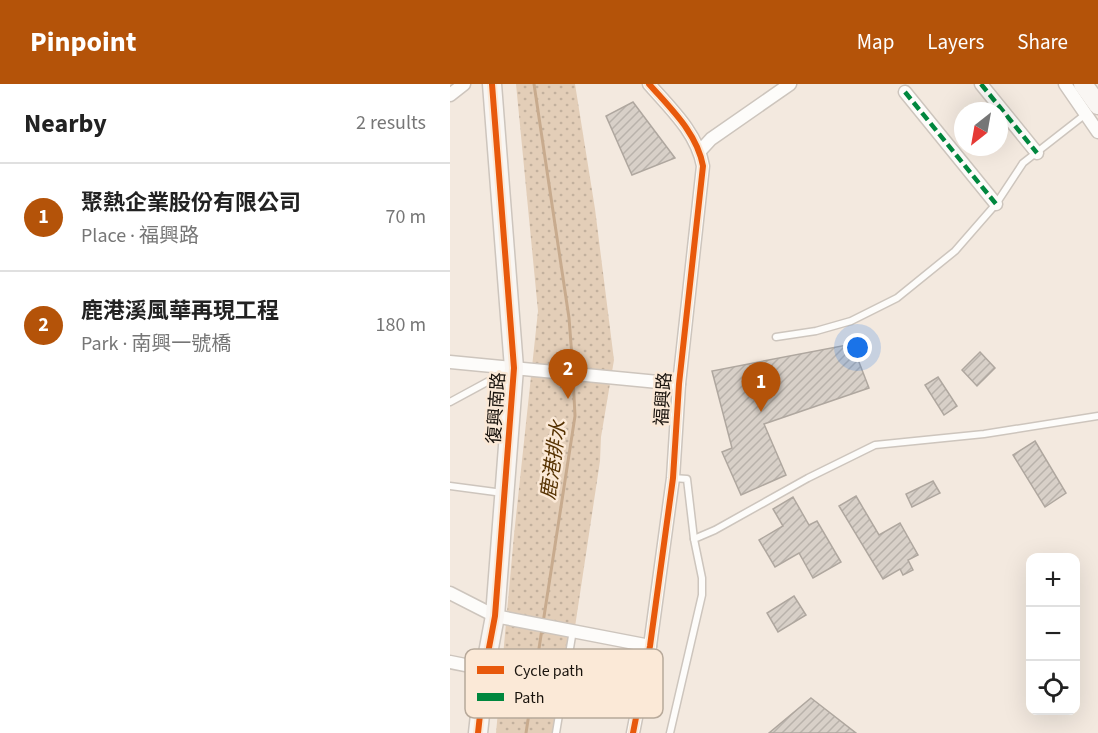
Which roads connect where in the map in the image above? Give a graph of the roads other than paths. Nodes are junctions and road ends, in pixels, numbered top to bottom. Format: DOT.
graph roads {
  1 [pos="464,84"];
  2 [pos="492,84"];
  3 [pos="649,84"];
  4 [pos="790,84"];
  5 [pos="981,84"];
  6 [pos="1065,84"];
  7 [pos="1083,84"];
  8 [pos="905,92"];
  9 [pos="450,95"];
  10 [pos="1094,108"];
  11 [pos="1098,132"];
  12 [pos="700,151"];
  13 [pos="1037,153"];
  14 [pos="996,204"];
  15 [pos="776,337"];
  16 [pos="450,362"];
  17 [pos="514,368"];
  18 [pos="679,384"];
  19 [pos="450,402"];
  20 [pos="1098,416"];
  21 [pos="673,478"];
  22 [pos="450,486"];
  23 [pos="505,493"];
  24 [pos="694,539"];
  25 [pos="450,594"];
  26 [pos="495,616"];
  27 [pos="573,630"];
  28 [pos="650,646"];
  29 [pos="489,649"];
  30 [pos="570,649"];
  31 [pos="649,649"];
  32 [pos="450,662"];
  33 [pos="465,665"];
  34 [pos="480,718"];
  35 [pos="558,718"];
  36 [pos="636,718"];
  37 [pos="478,733"];
  38 [pos="555,733"];
  39 [pos="633,733"];
  40 [pos="670,733"];
  1 -- 9 [label="street"];
  2 -- 17 [label="street, 復興南路"];
  3 -- 12 [label="street"];
  4 -- 12 [label="street"];
  5 -- 13 [label="street"];
  6 -- 10 [label="street"];
  7 -- 10 [label="street"];
  8 -- 14 [label="street"];
  10 -- 11 [label="street"];
  10 -- 13 [label="lane"];
  12 -- 18 [label="street, 福興路"];
  13 -- 14 [label="lane"];
  14 -- 15 [label="lane"];
  16 -- 17 [label="street"];
  17 -- 18 [label="street"];
  17 -- 19 [label="lane"];
  17 -- 23 [label="street, 復興南路"];
  18 -- 21 [label="street, 福興路"];
  20 -- 24 [label="lane"];
  21 -- 24 [label="lane"];
  21 -- 28 [label="street, 福興路"];
  22 -- 23 [label="lane"];
  23 -- 26 [label="street, 復興南路"];
  24 -- 40 [label="lane"];
  25 -- 26 [label="street"];
  26 -- 27 [label="street"];
  26 -- 29 [label="street, 復興南路"];
  27 -- 28 [label="street"];
  27 -- 30 [label="lane"];
  28 -- 31 [label="street, 福興路"];
  32 -- 33 [label="street"];
  34 -- 37 [label="street, 復興南路"];
  35 -- 38 [label="lane"];
  36 -- 39 [label="street, 福興路"];
}
